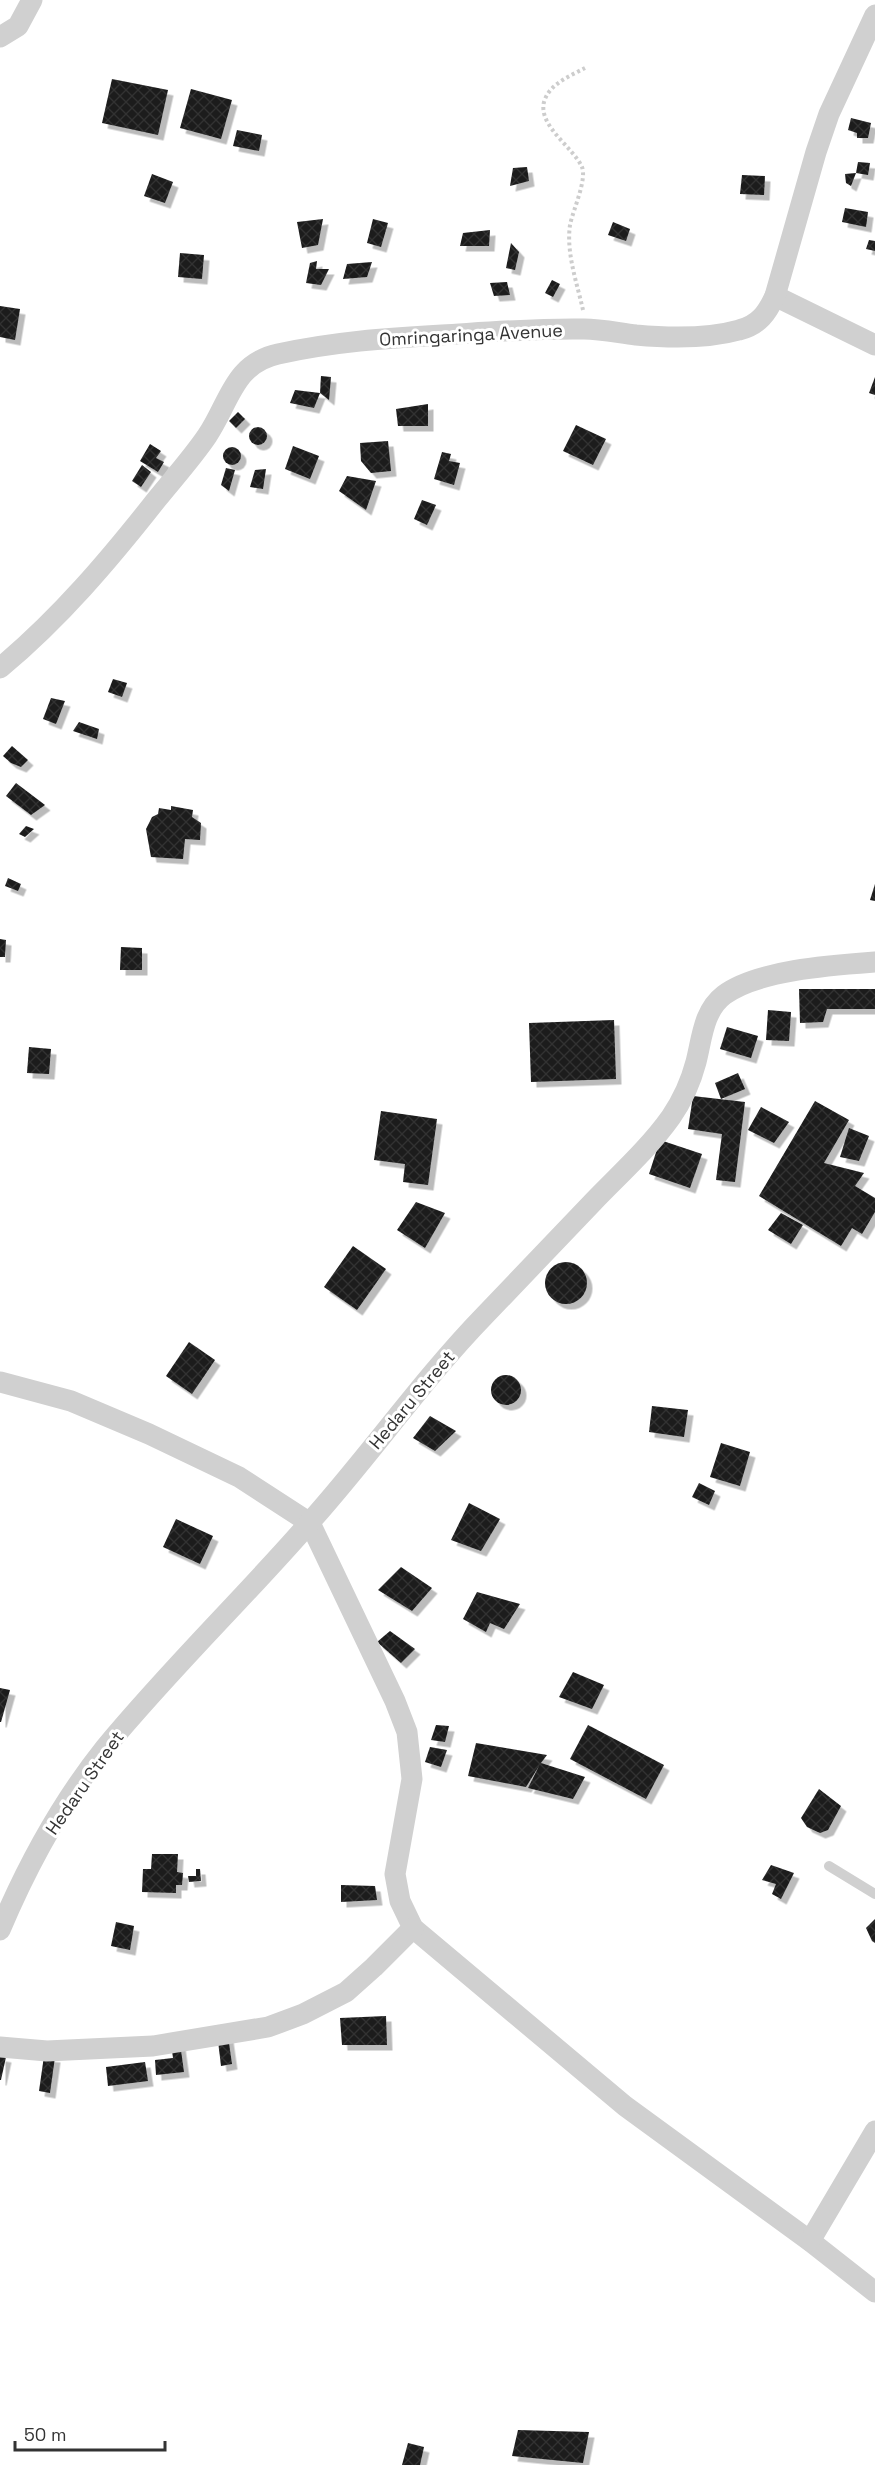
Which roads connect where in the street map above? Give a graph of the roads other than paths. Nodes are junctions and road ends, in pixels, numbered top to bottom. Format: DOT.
graph roads {
  1 [pos="32,0"];
  2 [pos="875,15"];
  3 [pos="0,37"];
  4 [pos="775,296"];
  5 [pos="875,345"];
  6 [pos="0,668"];
  7 [pos="875,962"];
  8 [pos="0,1382"];
  9 [pos="310,1523"];
  10 [pos="829,1866"];
  11 [pos="875,1894"];
  12 [pos="413,1928"];
  13 [pos="0,1930"];
  14 [pos="0,2047"];
  15 [pos="875,2131"];
  16 [pos="810,2241"];
  17 [pos="875,2292"];
  1 -- 3 [label="street"];
  2 -- 4 [label="street, Omringaringa Avenue"];
  4 -- 5 [label="street"];
  4 -- 6 [label="street, Omringaringa Avenue"];
  7 -- 9 [label="street, Hedaru Street"];
  8 -- 9 [label="street"];
  9 -- 12 [label="street"];
  9 -- 13 [label="street, Hedaru Street"];
  10 -- 11 [label="lane"];
  12 -- 14 [label="street"];
  12 -- 16 [label="street"];
  15 -- 16 [label="street"];
  16 -- 17 [label="street"];
}
